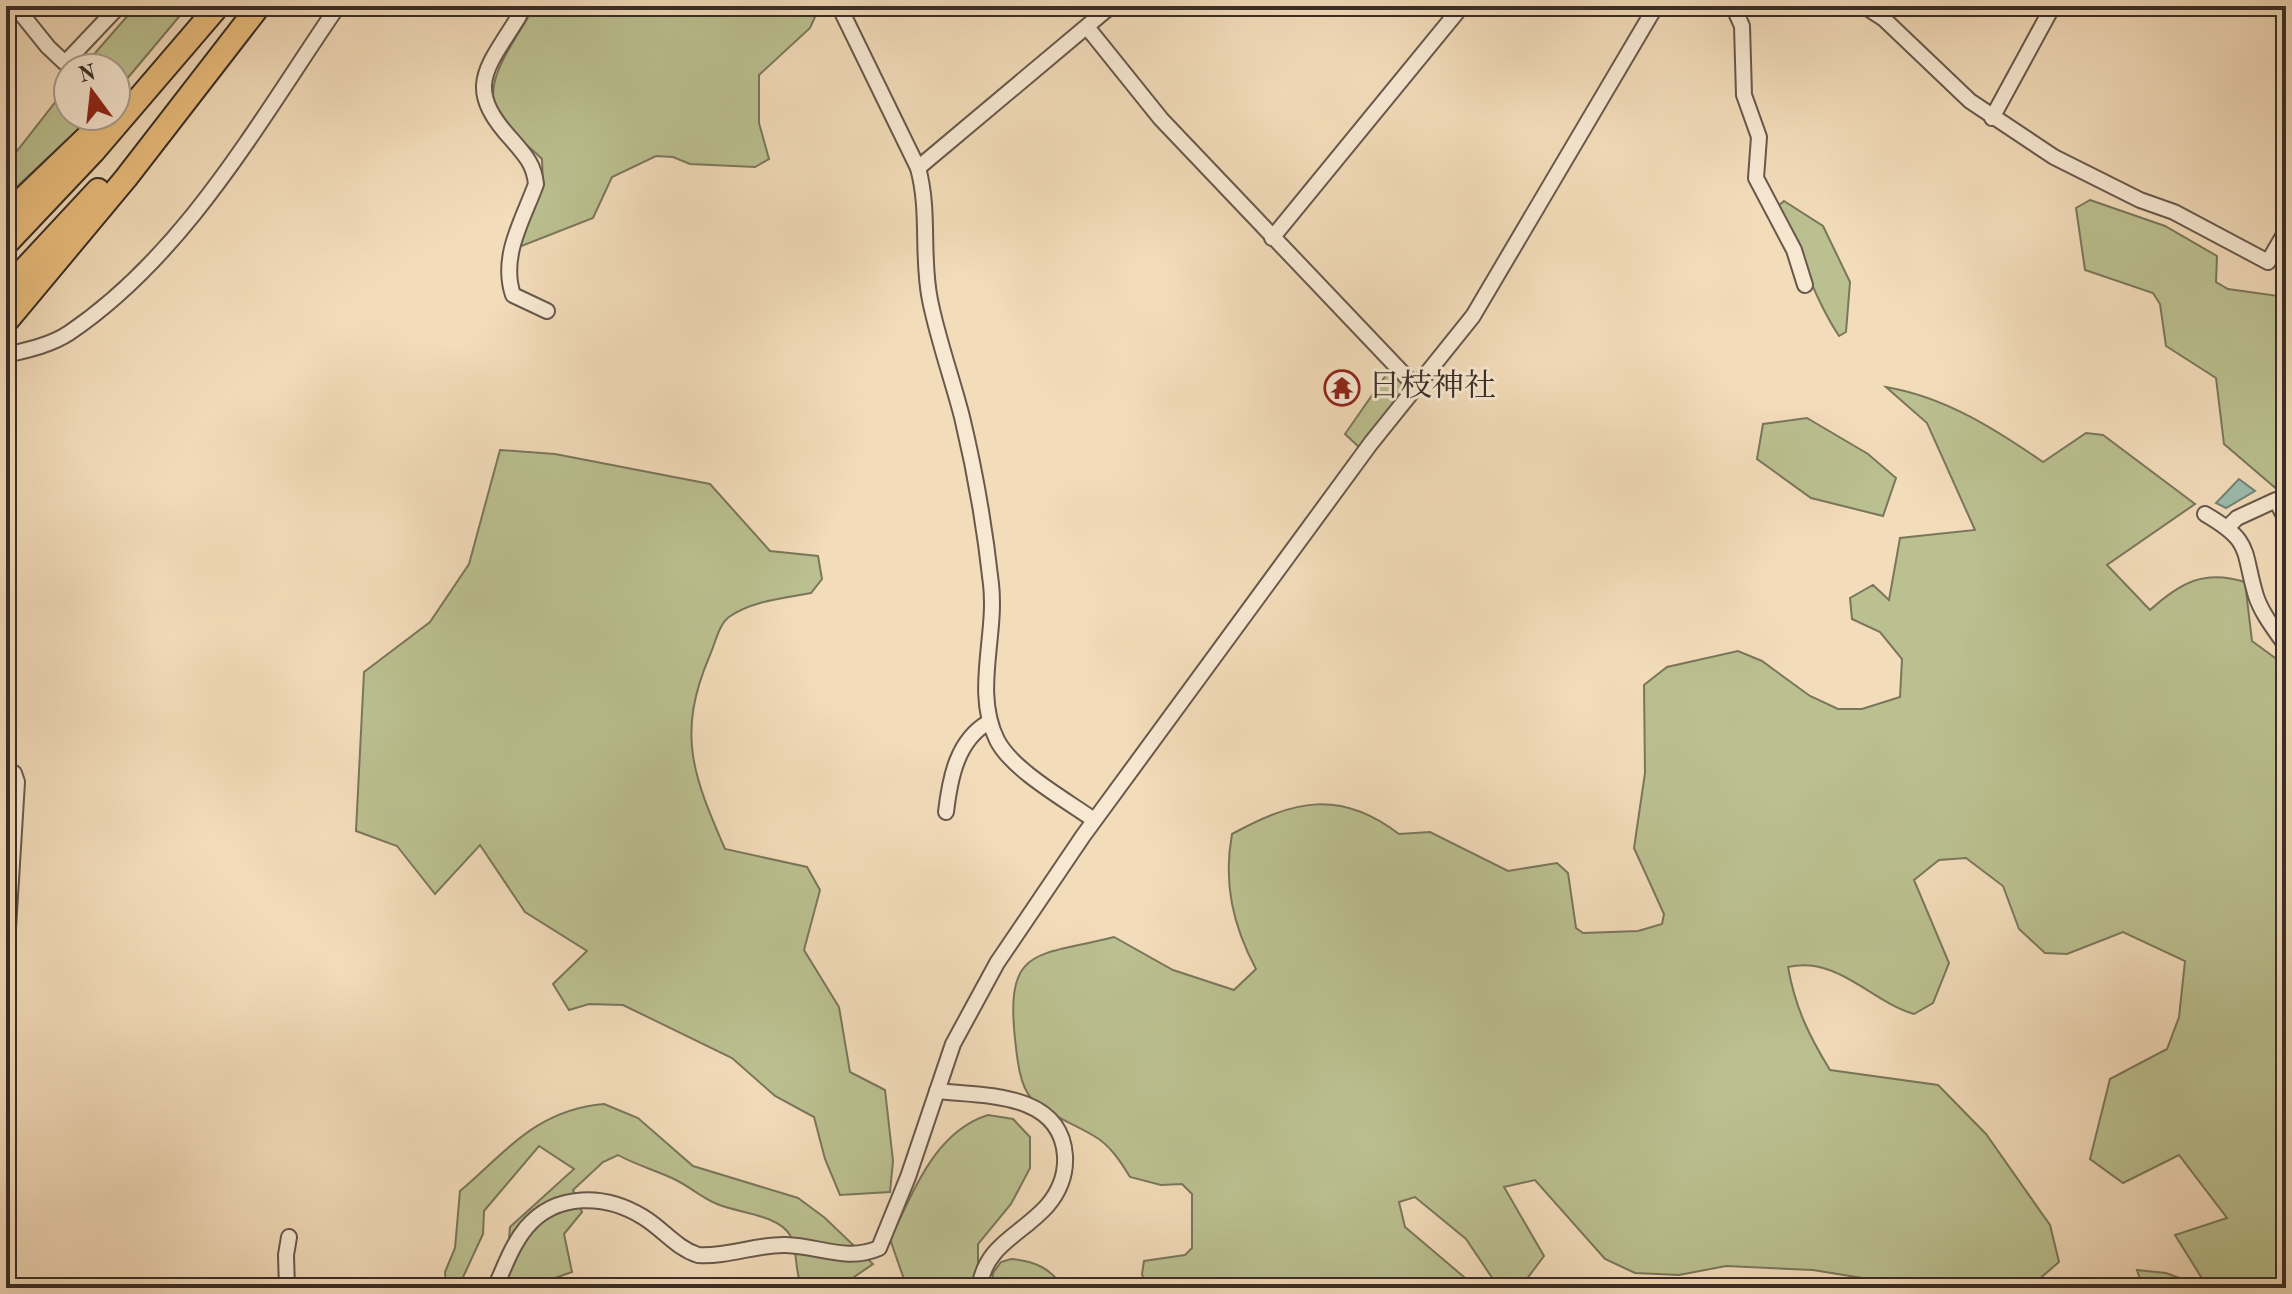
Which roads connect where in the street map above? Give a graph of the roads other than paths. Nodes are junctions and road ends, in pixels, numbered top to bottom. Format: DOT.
graph roads {
  1 [pos="15,6"];
  2 [pos="119,6"];
  3 [pos="218,6"];
  4 [pos="257,6"];
  5 [pos="338,6"];
  6 [pos="521,6"];
  7 [pos="839,6"];
  8 [pos="1111,6"];
  9 [pos="1462,6"];
  10 [pos="1656,6"];
  11 [pos="1733,6"];
  12 [pos="1864,6"];
  13 [pos="2053,6"];
  14 [pos="1087,27"];
  15 [pos="177,56"];
  16 [pos="132,96"];
  17 [pos="1992,118"];
  18 [pos="92,132"];
  19 [pos="918,168"];
  20 [pos="6,215"];
  21 [pos="2286,231"];
  22 [pos="1272,238"];
  23 [pos="6,244"];
  24 [pos="1805,285"];
  25 [pos="6,289"];
  26 [pos="547,311"];
  27 [pos="6,322"];
  28 [pos="6,355"];
  29 [pos="1415,386"];
  30 [pos="2205,514"];
  31 [pos="2286,520"];
  32 [pos="2228,527"];
  33 [pos="2286,646"];
  34 [pos="989,722"];
  35 [pos="6,769"];
  36 [pos="946,812"];
  37 [pos="1094,820"];
  38 [pos="6,961"];
  39 [pos="937,1091"];
  40 [pos="289,1237"];
  41 [pos="287,1288"];
  42 [pos="495,1288"];
  43 [pos="979,1288"];
  1 -- 2 [label="street"];
  3 -- 15 [label="highway"];
  4 -- 25 [label="highway"];
  4 -- 27 [label="highway"];
  5 -- 28 [label="street"];
  6 -- 26 [label="street"];
  7 -- 19 [label="street"];
  8 -- 14 [label="street"];
  9 -- 22 [label="street"];
  10 -- 29 [label="street"];
  11 -- 24 [label="street"];
  12 -- 17 [label="street"];
  13 -- 17 [label="street"];
  14 -- 19 [label="street"];
  14 -- 22 [label="street"];
  15 -- 16 [label="highway"];
  15 -- 23 [label="highway"];
  17 -- 21 [label="street"];
  18 -- 20 [label="highway"];
  19 -- 34 [label="street"];
  22 -- 29 [label="street"];
  29 -- 37 [label="street"];
  30 -- 32 [label="street"];
  31 -- 32 [label="street"];
  32 -- 33 [label="street"];
  34 -- 36 [label="street"];
  34 -- 37 [label="street"];
  35 -- 38 [label="street"];
  37 -- 39 [label="street"];
  39 -- 42 [label="street"];
  39 -- 43 [label="street"];
  40 -- 41 [label="street"];
}
